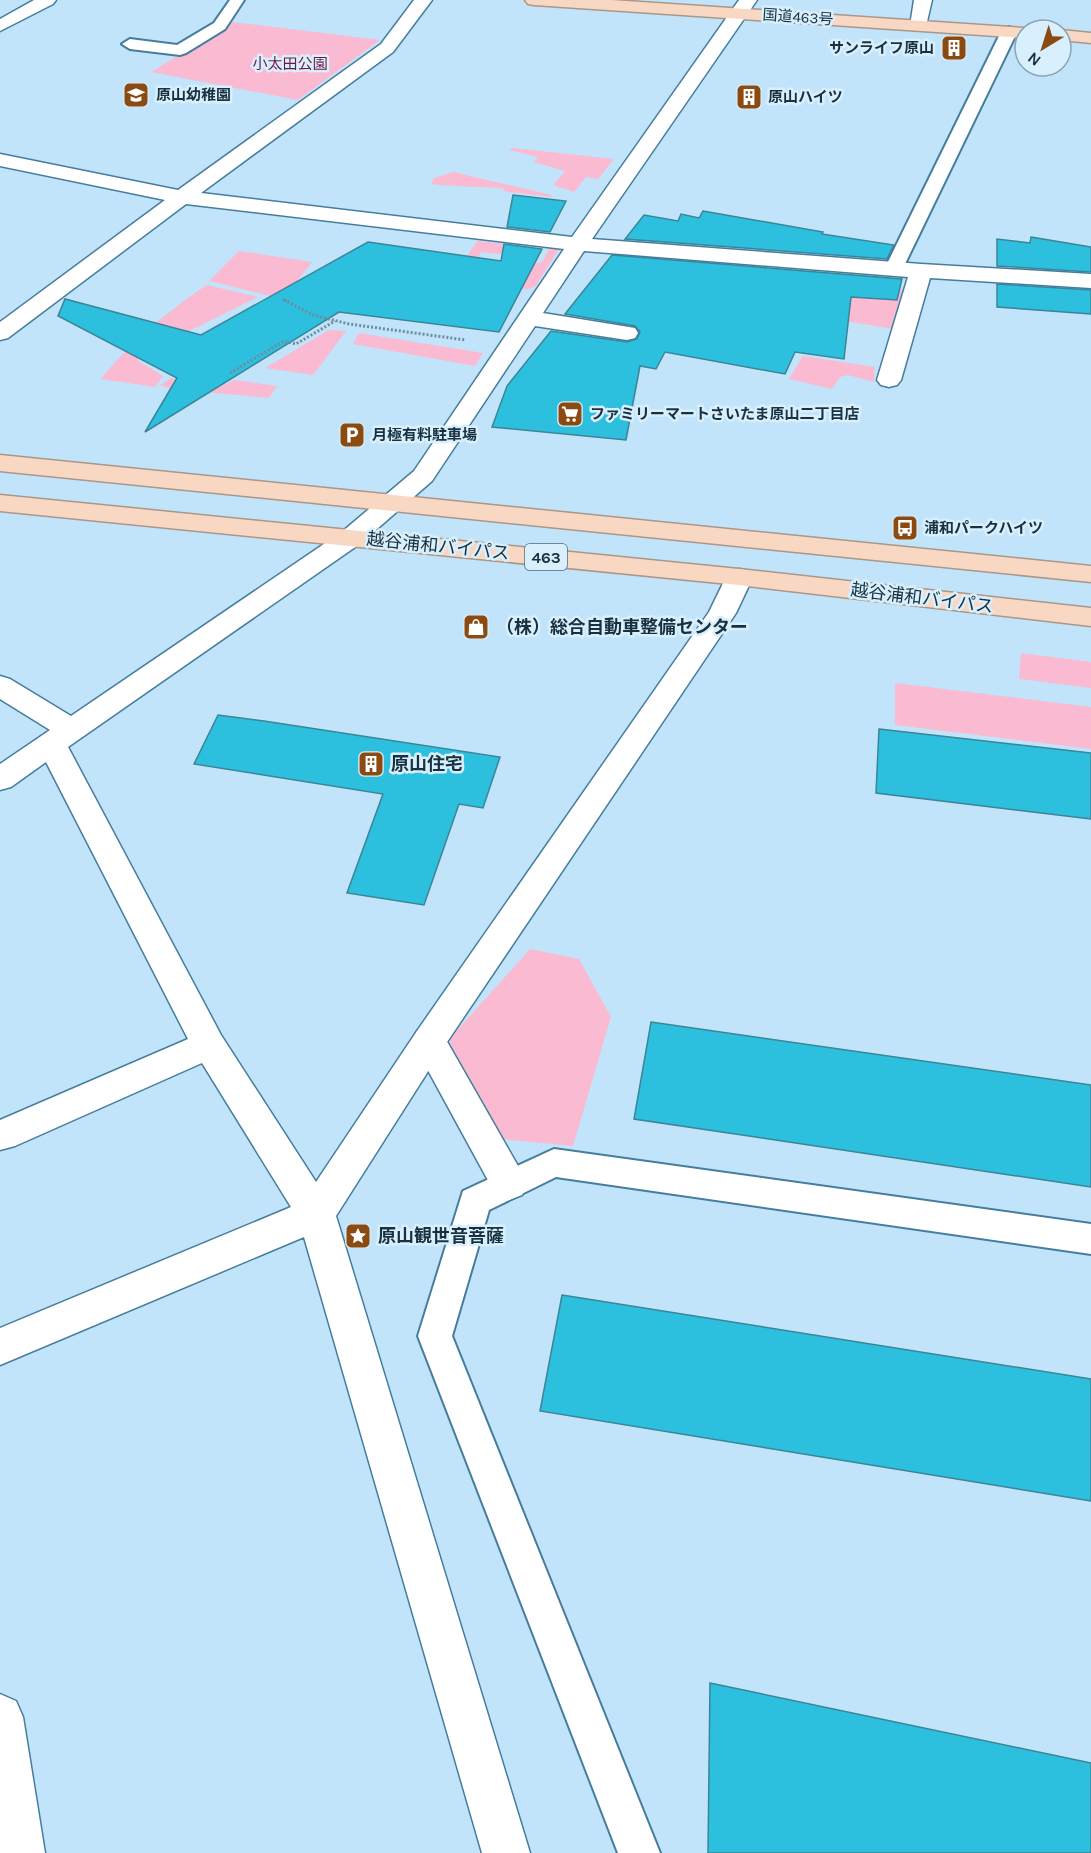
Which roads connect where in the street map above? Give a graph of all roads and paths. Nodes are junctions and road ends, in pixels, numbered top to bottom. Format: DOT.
graph roads {
  1 [pos="47,0"];
  2 [pos="237,0"];
  3 [pos="423,0"];
  4 [pos="534,0"];
  5 [pos="923,0"];
  6 [pos="742,7"];
  7 [pos="0,26"];
  8 [pos="920,26"];
  9 [pos="1013,32"];
  10 [pos="1073,37"];
  11 [pos="1091,38"];
  12 [pos="1013,40"];
  13 [pos="130,44"];
  14 [pos="0,160"];
  15 [pos="182,197"];
  16 [pos="578,244"];
  17 [pos="894,268"];
  18 [pos="921,271"];
  19 [pos="1091,281"];
  20 [pos="283,299"];
  21 [pos="529,318"];
  22 [pos="336,321"];
  23 [pos="0,333"];
  24 [pos="627,333"];
  25 [pos="509,346"];
  26 [pos="230,373"];
  27 [pos="889,380"];
  28 [pos="0,463"];
  29 [pos="0,502"];
  30 [pos="392,503"];
  31 [pos="352,537"];
  32 [pos="1091,574"];
  33 [pos="739,577"];
  34 [pos="1091,617"];
  35 [pos="0,686"];
  36 [pos="62,736"];
  37 [pos="0,779"];
  38 [pos="429,1041"];
  39 [pos="209,1044"];
  40 [pos="2,1135"];
  41 [pos="509,1184"];
  42 [pos="316,1214"];
  43 [pos="1091,1239"];
  44 [pos="0,1347"];
  45 [pos="0,1717"];
  46 [pos="21,1853"];
  47 [pos="506,1853"];
  48 [pos="639,1853"];
  1 -- 7 [label="street"];
  2 -- 13 [label="lane"];
  3 -- 15 [label="street"];
  4 -- 6 [label="highway, 国道463号"];
  5 -- 8 [label="street"];
  6 -- 8 [label="highway, 国道463号"];
  6 -- 16 [label="street"];
  8 -- 9 [label="highway, 国道463号"];
  10 -- 11 [label="highway"];
  12 -- 17 [label="lane"];
  14 -- 15 [label="street"];
  15 -- 16 [label="street"];
  15 -- 23 [label="street"];
  16 -- 17 [label="street"];
  16 -- 21 [label="street"];
  17 -- 18 [label="street"];
  18 -- 19 [label="street"];
  18 -- 27 [label="street"];
  20 -- 22 [label="path"];
  21 -- 24 [label="street"];
  21 -- 25 [label="street"];
  22 -- 25 [label="path"];
  22 -- 26 [label="path"];
  25 -- 30 [label="street"];
  28 -- 30 [label="highway, 463"];
  29 -- 31 [label="highway, 越谷浦和バイパス / 463"];
  30 -- 31 [label="street"];
  30 -- 32 [label="highway, 463"];
  31 -- 33 [label="highway, 越谷浦和バイパス / 463"];
  31 -- 36 [label="street"];
  33 -- 34 [label="highway, 越谷浦和バイパス / 463"];
  33 -- 38 [label="street"];
  35 -- 36 [label="street"];
  36 -- 37 [label="street"];
  36 -- 39 [label="street"];
  38 -- 41 [label="street"];
  38 -- 42 [label="street"];
  39 -- 40 [label="street"];
  39 -- 42 [label="street"];
  41 -- 43 [label="lane"];
  41 -- 48 [label="lane"];
  42 -- 44 [label="street"];
  42 -- 47 [label="street"];
  45 -- 46 [label="street"];
}
